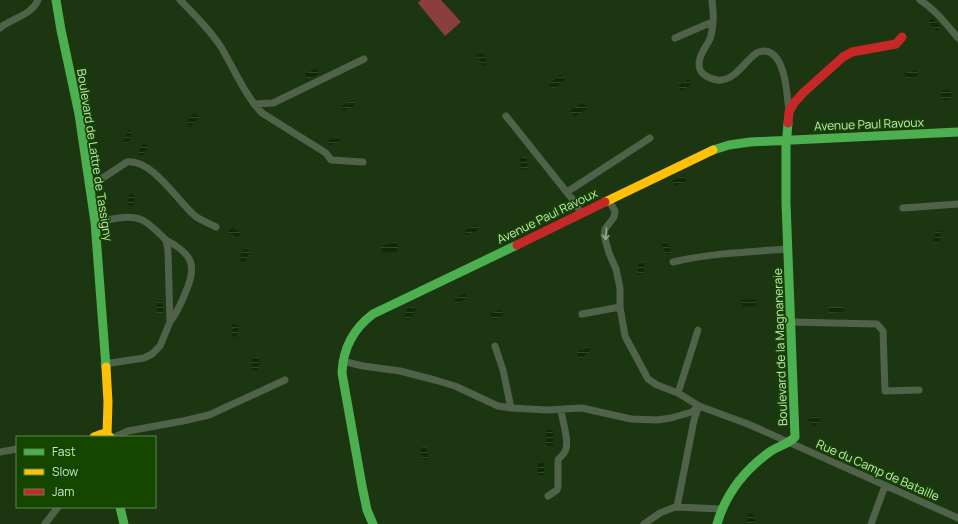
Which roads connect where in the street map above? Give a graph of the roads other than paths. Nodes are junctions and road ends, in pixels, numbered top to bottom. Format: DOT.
graph roads {
  1 [pos="38,0"];
  2 [pos="56,0"];
  3 [pos="180,0"];
  4 [pos="712,0"];
  5 [pos="920,0"];
  6 [pos="712,22"];
  7 [pos="0,28"];
  8 [pos="902,37"];
  9 [pos="676,38"];
  10 [pos="958,38"];
  11 [pos="364,59"];
  12 [pos="254,104"];
  13 [pos="789,112"];
  14 [pos="506,116"];
  15 [pos="958,132"];
  16 [pos="650,138"];
  17 [pos="787,140"];
  18 [pos="363,162"];
  19 [pos="89,187"];
  20 [pos="567,192"];
  21 [pos="609,200"];
  22 [pos="958,204"];
  23 [pos="903,208"];
  24 [pos="581,213"];
  25 [pos="95,222"];
  26 [pos="216,227"];
  27 [pos="166,240"];
  28 [pos="788,249"];
  29 [pos="673,262"];
  30 [pos="620,307"];
  31 [pos="582,314"];
  32 [pos="170,322"];
  33 [pos="791,322"];
  34 [pos="698,330"];
  35 [pos="496,346"];
  36 [pos="342,361"];
  37 [pos="104,364"];
  38 [pos="284,380"];
  39 [pos="919,390"];
  40 [pos="678,393"];
  41 [pos="699,406"];
  42 [pos="511,408"];
  43 [pos="561,410"];
  44 [pos="96,436"];
  45 [pos="111,436"];
  46 [pos="790,442"];
  47 [pos="16,449"];
  48 [pos="0,452"];
  49 [pos="885,486"];
  50 [pos="548,496"];
  51 [pos="677,507"];
  52 [pos="57,508"];
  53 [pos="120,508"];
  54 [pos="721,509"];
  55 [pos="958,518"];
  56 [pos="45,524"];
  57 [pos="124,524"];
  58 [pos="373,524"];
  59 [pos="644,524"];
  60 [pos="717,524"];
  61 [pos="871,524"];
  1 -- 7 [label="street"];
  2 -- 19 [label="street, Boulevard de Lattre de Tassigny"];
  3 -- 12 [label="street"];
  4 -- 6 [label="street"];
  5 -- 10 [label="street"];
  6 -- 9 [label="street"];
  6 -- 13 [label="street"];
  8 -- 13 [label="street"];
  11 -- 12 [label="street"];
  12 -- 18 [label="street"];
  13 -- 17 [label="street, Boulevard de la Magnaneraie"];
  14 -- 20 [label="street"];
  15 -- 17 [label="street, Avenue Paul Ravoux"];
  16 -- 20 [label="street"];
  17 -- 21 [label="street, Avenue Paul Ravoux"];
  17 -- 28 [label="street, Boulevard de la Magnaneraie"];
  19 -- 25 [label="street, Boulevard de Lattre de Tassigny"];
  19 -- 26 [label="street"];
  20 -- 24 [label="street"];
  21 -- 24 [label="street, Avenue Paul Ravoux"];
  21 -- 30 [label="street, Rue du Camp de Bataille, one-way"];
  22 -- 23 [label="street"];
  24 -- 36 [label="street, Avenue Paul Ravoux"];
  25 -- 27 [label="street"];
  25 -- 37 [label="street, Boulevard de Lattre de Tassigny"];
  27 -- 32 [label="street"];
  27 -- 32 [label="street"];
  28 -- 29 [label="street, Boulevard de la Magnaneraie"];
  28 -- 33 [label="street, Boulevard de la Magnaneraie"];
  30 -- 31 [label="street"];
  30 -- 40 [label="street, Rue du Camp de Bataille"];
  32 -- 37 [label="street"];
  33 -- 39 [label="street"];
  33 -- 46 [label="street, Boulevard de la Magnaneraie"];
  34 -- 40 [label="street"];
  35 -- 42 [label="street"];
  36 -- 42 [label="street"];
  36 -- 58 [label="street, Avenue Paul Ravoux"];
  37 -- 45 [label="street, Boulevard de Lattre de Tassigny"];
  38 -- 45 [label="street"];
  40 -- 41 [label="street, Rue du Camp de Bataille"];
  41 -- 43 [label="street"];
  41 -- 46 [label="street, Rue du Camp de Bataille"];
  41 -- 51 [label="street"];
  42 -- 43 [label="street"];
  43 -- 50 [label="street"];
  44 -- 45 [label="street"];
  46 -- 49 [label="street, Rue du Camp de Bataille"];
  46 -- 54 [label="street"];
  47 -- 48 [label="street"];
  49 -- 55 [label="street, Rue du Camp de Bataille"];
  49 -- 61 [label="street"];
  51 -- 54 [label="street"];
  51 -- 59 [label="street"];
  52 -- 56 [label="street"];
  53 -- 57 [label="street"];
  54 -- 60 [label="street"];
}
